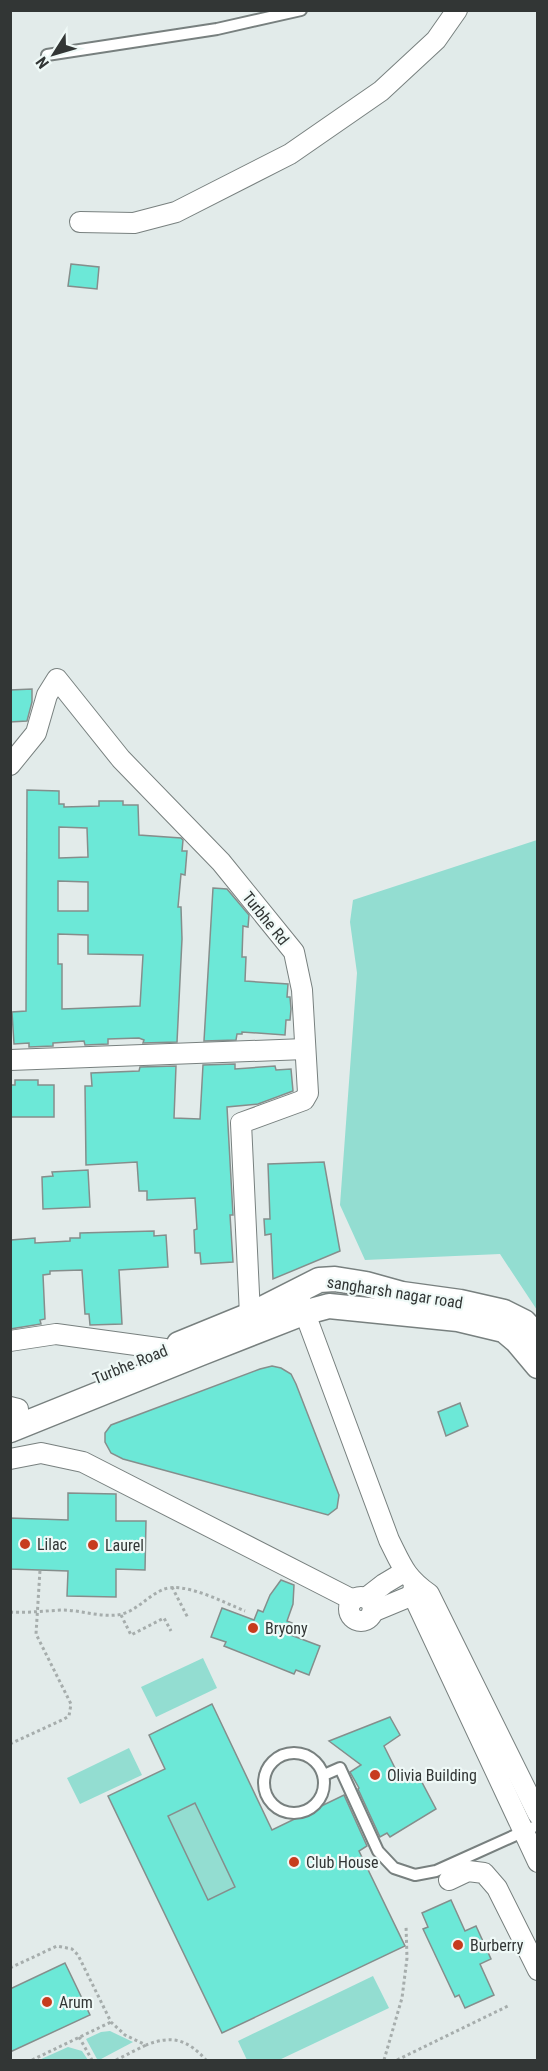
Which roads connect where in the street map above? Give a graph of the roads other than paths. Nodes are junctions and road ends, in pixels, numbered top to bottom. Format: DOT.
graph roads {
  1 [pos="301,10"];
  2 [pos="457,10"];
  3 [pos="47,55"];
  4 [pos="80,222"];
  5 [pos="10,765"];
  6 [pos="306,1049"];
  7 [pos="10,1060"];
  8 [pos="300,1302"];
  9 [pos="250,1315"];
  10 [pos="537,1337"];
  11 [pos="10,1341"];
  12 [pos="165,1349"];
  13 [pos="537,1366"];
  14 [pos="12,1415"];
  15 [pos="10,1459"];
  16 [pos="410,1583"];
  17 [pos="440,1632"];
  18 [pos="324,1775"];
  19 [pos="537,1814"];
  20 [pos="531,1828"];
  21 [pos="537,1862"];
  22 [pos="449,1880"];
  23 [pos="537,1970"];
  1 -- 3 [label="lane"];
  2 -- 4 [label="street"];
  5 -- 6 [label="street, Turbhe Rd"];
  6 -- 7 [label="street"];
  6 -- 9 [label="street, Turbhe Rd"];
  8 -- 9 [label="street, sangharsh nagar road"];
  8 -- 10 [label="street, sangharsh nagar road"];
  8 -- 13 [label="street"];
  8 -- 14 [label="street"];
  8 -- 16 [label="street"];
  9 -- 12 [label="street, Turbhe Road"];
  11 -- 12 [label="street"];
  12 -- 14 [label="street, Turbhe Road"];
  15 -- 16 [label="street"];
  16 -- 17 [label="street"];
  17 -- 19 [label="street"];
  17 -- 20 [label="street"];
  18 -- 18 [label="lane"];
  18 -- 20 [label="lane"];
  20 -- 21 [label="street"];
  22 -- 23 [label="street"];
}
